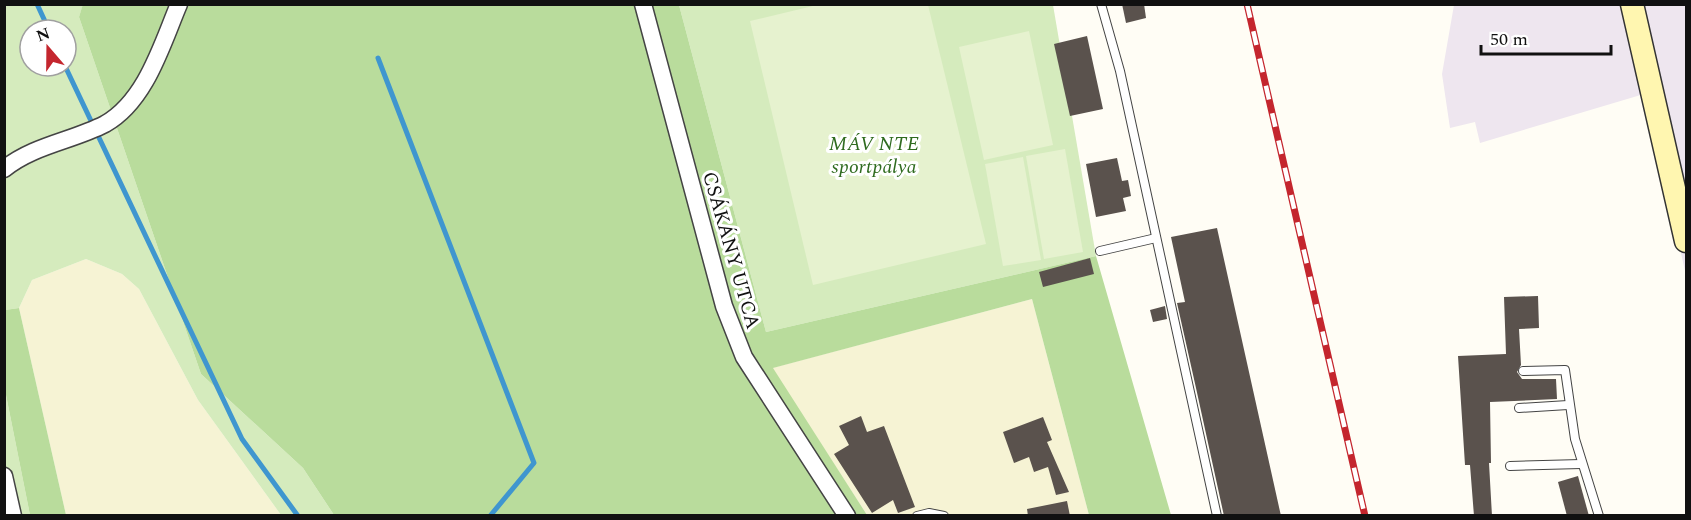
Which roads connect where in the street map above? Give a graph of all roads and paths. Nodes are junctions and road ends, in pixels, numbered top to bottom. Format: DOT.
graph roads {
  1 [pos="179,4"];
  2 [pos="643,4"];
  3 [pos="1101,4"];
  4 [pos="1632,4"];
  5 [pos="4,169"];
  6 [pos="1156,238"];
  7 [pos="1686,241"];
  8 [pos="1100,251"];
  9 [pos="1523,371"];
  10 [pos="1568,405"];
  11 [pos="1519,408"];
  12 [pos="1581,464"];
  13 [pos="1510,466"];
  14 [pos="4,476"];
  15 [pos="13,516"];
  16 [pos="847,516"];
  17 [pos="917,516"];
  18 [pos="944,516"];
  19 [pos="1217,516"];
  20 [pos="1599,516"];
  1 -- 5 [label="street"];
  2 -- 16 [label="street, CSÁKÁNY UTCA"];
  3 -- 6 [label="lane"];
  4 -- 7 [label="main road"];
  6 -- 8 [label="lane"];
  6 -- 19 [label="lane"];
  9 -- 10 [label="lane"];
  10 -- 11 [label="lane"];
  10 -- 12 [label="lane"];
  12 -- 13 [label="lane"];
  12 -- 20 [label="lane"];
  14 -- 15 [label="street"];
  17 -- 18 [label="lane"];
}
